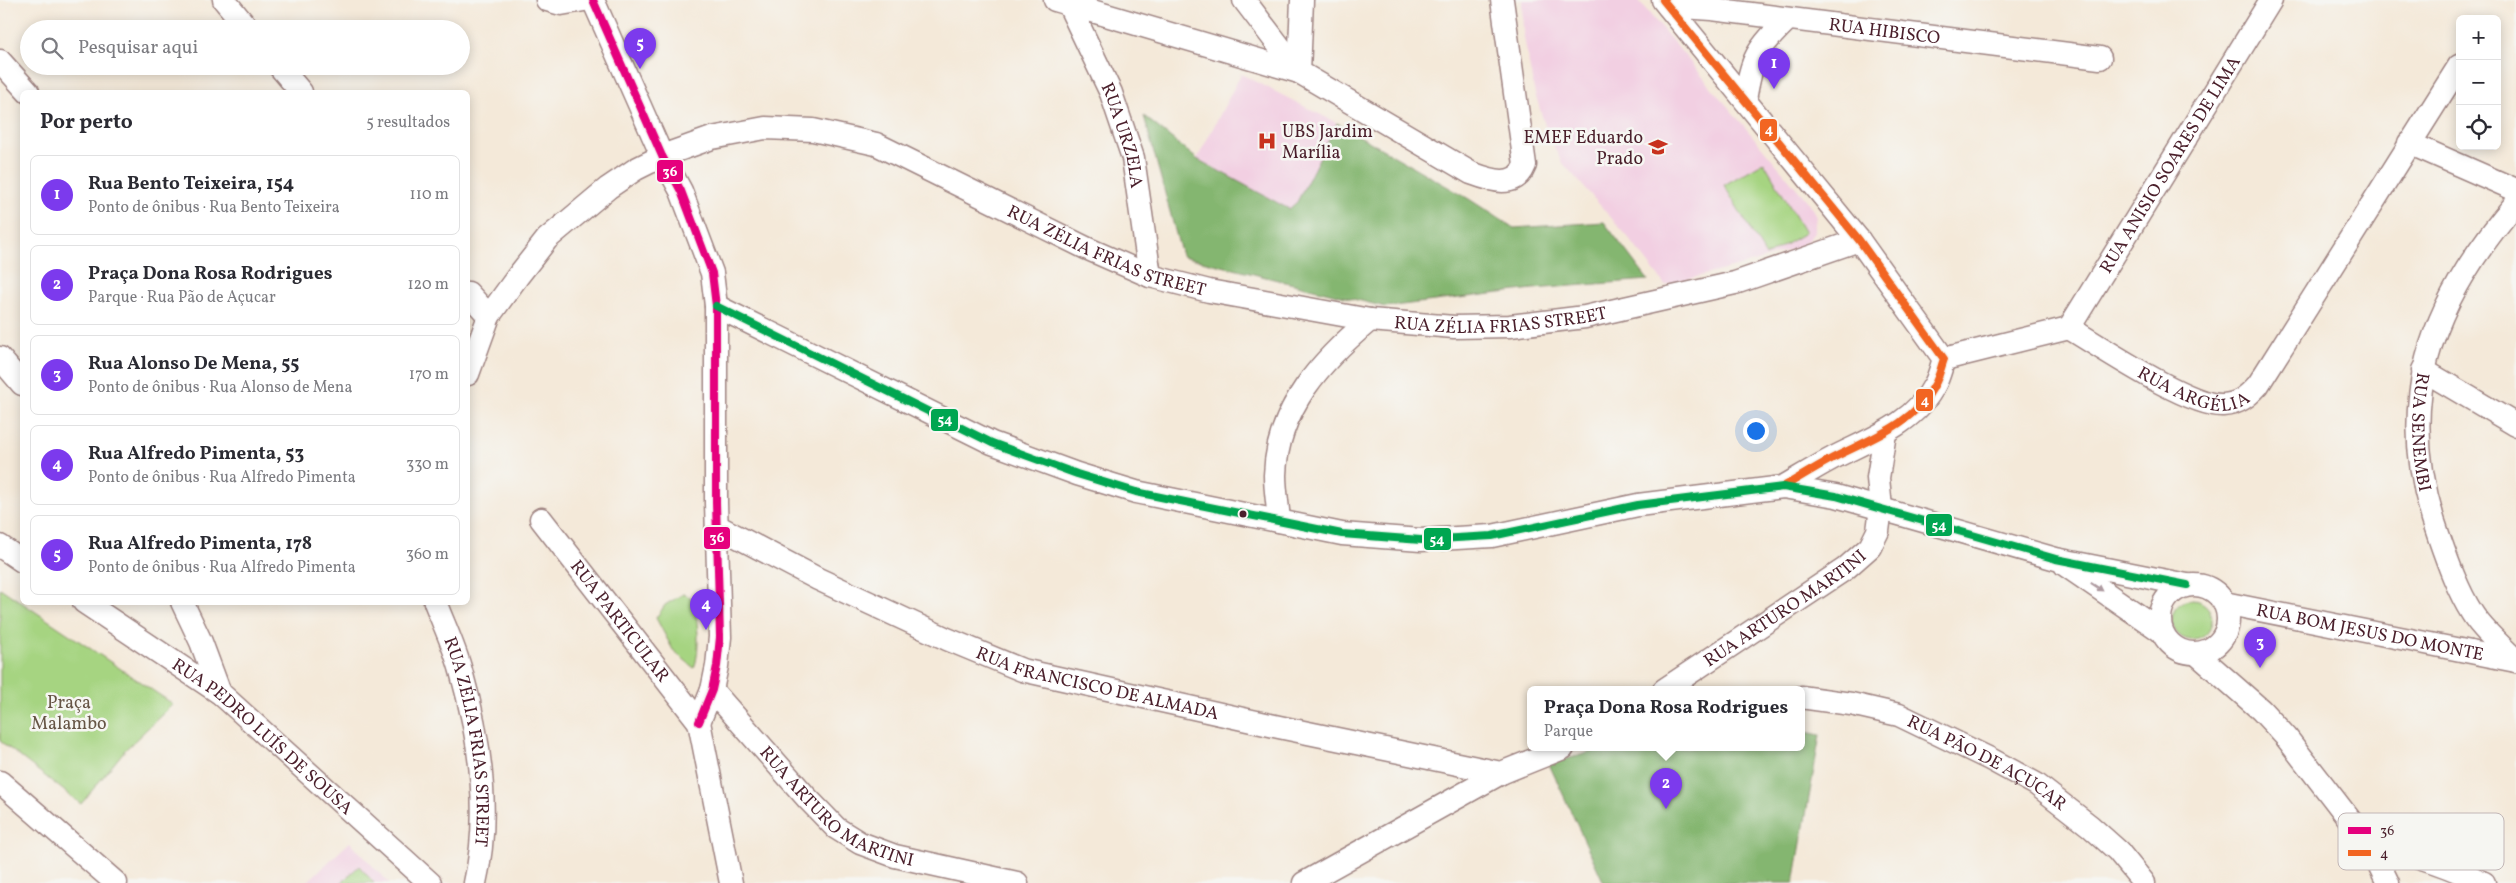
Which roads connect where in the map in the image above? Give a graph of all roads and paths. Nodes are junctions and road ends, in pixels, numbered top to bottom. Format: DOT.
graph roads {
  1 [pos="224,0"];
  2 [pos="547,0"];
  3 [pos="584,0"];
  4 [pos="593,0"];
  5 [pos="1244,0"];
  6 [pos="1302,0"];
  7 [pos="1502,0"];
  8 [pos="2272,0"];
  9 [pos="1062,2"];
  10 [pos="1666,3"];
  11 [pos="1788,19"];
  12 [pos="241,20"];
  13 [pos="2100,58"];
  14 [pos="0,61"];
  15 [pos="2456,71"];
  16 [pos="1299,72"];
  17 [pos="287,75"];
  18 [pos="26,90"];
  19 [pos="299,90"];
  20 [pos="1745,100"];
  21 [pos="2409,143"];
  22 [pos="662,156"];
  23 [pos="2516,190"];
  24 [pos="2516,203"];
  25 [pos="1859,240"];
  26 [pos="1150,276"];
  27 [pos="470,295"];
  28 [pos="716,306"];
  29 [pos="489,316"];
  30 [pos="1370,320"];
  31 [pos="2069,328"];
  32 [pos="0,358"];
  33 [pos="1944,359"];
  34 [pos="470,368"];
  35 [pos="2423,370"];
  36 [pos="20,382"];
  37 [pos="2516,426"];
  38 [pos="1885,433"];
  39 [pos="1783,487"];
  40 [pos="1881,508"];
  41 [pos="541,519"];
  42 [pos="1279,521"];
  43 [pos="717,526"];
  44 [pos="0,546"];
  45 [pos="2056,559"];
  46 [pos="20,560"];
  47 [pos="2187,585"];
  48 [pos="2224,603"];
  49 [pos="88,605"];
  50 [pos="183,605"];
  51 [pos="436,605"];
  52 [pos="2161,631"];
  53 [pos="2197,654"];
  54 [pos="2516,661"];
  55 [pos="1670,686"];
  56 [pos="712,690"];
  57 [pos="220,693"];
  58 [pos="1805,698"];
  59 [pos="699,722"];
  60 [pos="1556,751"];
  61 [pos="1501,774"];
  62 [pos="0,782"];
  63 [pos="2345,813"];
  64 [pos="2382,870"];
  65 [pos="2457,870"];
  66 [pos="116,883"];
  67 [pos="430,883"];
  68 [pos="475,883"];
  69 [pos="732,883"];
  70 [pos="1018,883"];
  71 [pos="1304,883"];
  72 [pos="2144,883"];
  73 [pos="2388,883"];
  74 [pos="2484,883"];
  1 -- 12 [label="street"];
  2 -- 3 [label="street"];
  4 -- 22 [label="street"];
  5 -- 16 [label="street"];
  6 -- 16 [label="street"];
  7 -- 16 [label="street"];
  8 -- 31 [label="street, RUA ANISIO SOARES DE LIMA"];
  9 -- 16 [label="street"];
  9 -- 26 [label="street, RUA URZELA"];
  10 -- 11 [label="street, RUA HIBISCO"];
  10 -- 20 [label="street"];
  11 -- 13 [label="street, RUA HIBISCO"];
  11 -- 20 [label="street"];
  14 -- 18 [label="street"];
  15 -- 21 [label="street, RUA ARGÉLIA"];
  17 -- 19 [label="street"];
  20 -- 25 [label="street"];
  21 -- 23 [label="street"];
  21 -- 31 [label="street, RUA ARGÉLIA"];
  22 -- 26 [label="street, RUA ZÉLIA FRIAS STREET"];
  22 -- 28 [label="street"];
  22 -- 29 [label="street, RUA ZÉLIA FRIAS STREET"];
  24 -- 35 [label="street, RUA SENEMBI"];
  25 -- 30 [label="street, RUA ZÉLIA FRIAS STREET"];
  25 -- 33 [label="street"];
  26 -- 30 [label="street, RUA ZÉLIA FRIAS STREET"];
  27 -- 29 [label="street"];
  28 -- 42 [label="street"];
  28 -- 43 [label="street"];
  29 -- 34 [label="street, RUA ZÉLIA FRIAS STREET"];
  30 -- 42 [label="street"];
  31 -- 33 [label="street"];
  32 -- 36 [label="street"];
  33 -- 38 [label="street"];
  35 -- 37 [label="street"];
  35 -- 54 [label="street, RUA SENEMBI"];
  38 -- 39 [label="street"];
  38 -- 40 [label="street, RUA ARTURO MARTINI"];
  39 -- 40 [label="street"];
  39 -- 42 [label="street"];
  40 -- 45 [label="street"];
  40 -- 55 [label="street, RUA ARTURO MARTINI"];
  41 -- 59 [label="street, RUA PARTICULAR"];
  43 -- 56 [label="street"];
  43 -- 61 [label="street, RUA FRANCISCO DE ALMADA"];
  44 -- 46 [label="street"];
  45 -- 47 [label="street"];
  45 -- 52 [label="street, one-way"];
  47 -- 48 [label="street"];
  47 -- 52 [label="street"];
  48 -- 53 [label="street"];
  48 -- 54 [label="street, RUA BOM JESUS DO MONTE"];
  49 -- 57 [label="street, RUA PEDRO LUÍS DE SOUSA"];
  50 -- 57 [label="street"];
  51 -- 68 [label="street, RUA ZÉLIA FRIAS STREET"];
  52 -- 53 [label="street"];
  53 -- 63 [label="street"];
  56 -- 59 [label="street"];
  56 -- 70 [label="street, RUA ARTURO MARTINI"];
  57 -- 67 [label="street, RUA PEDRO LUÍS DE SOUSA"];
  58 -- 72 [label="street, RUA PÃO DE AÇUCAR"];
  59 -- 69 [label="street"];
  60 -- 61 [label="street"];
  61 -- 71 [label="street"];
  62 -- 66 [label="street"];
  64 -- 73 [label="street"];
  65 -- 74 [label="street"];
}
